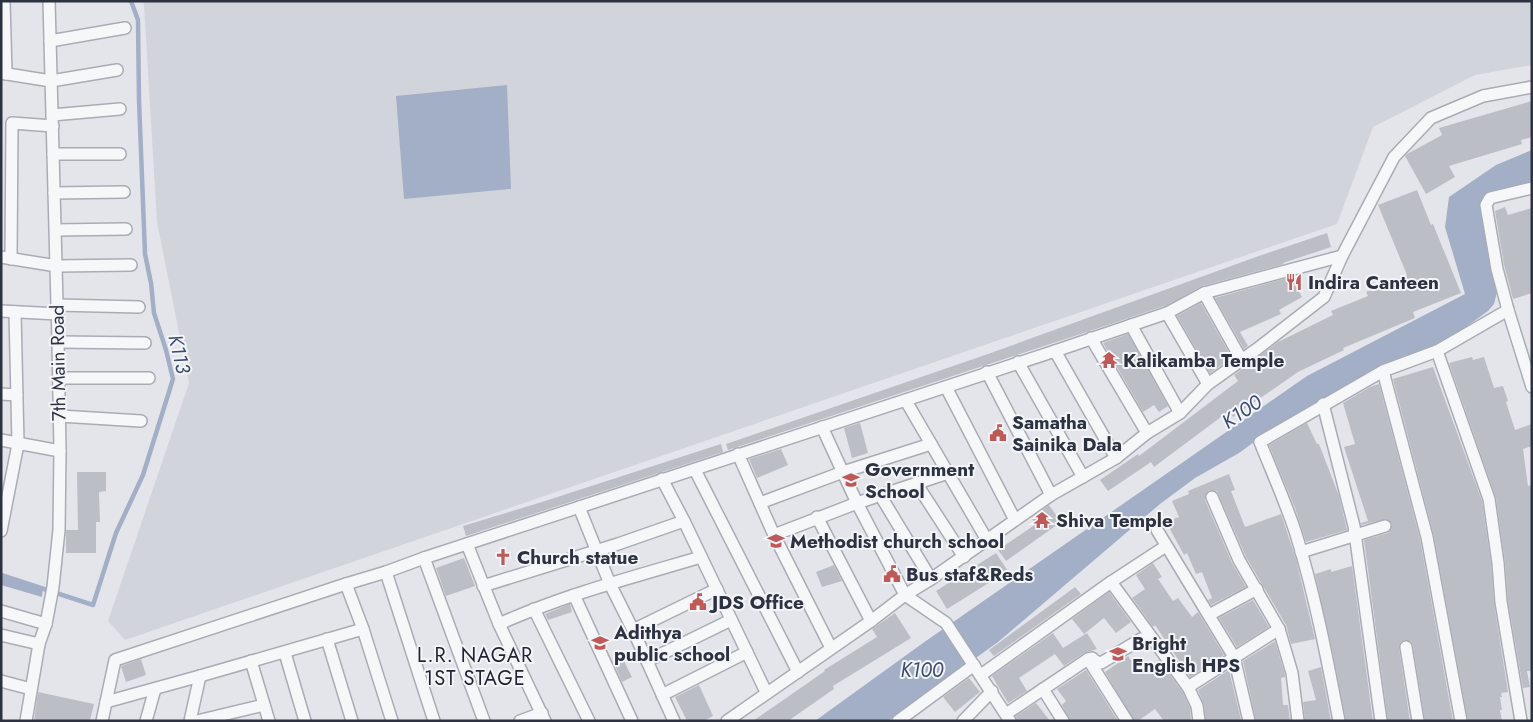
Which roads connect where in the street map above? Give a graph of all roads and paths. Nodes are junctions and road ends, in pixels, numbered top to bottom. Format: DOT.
graph roads {
  1 [pos="4,1"];
  2 [pos="49,1"];
  3 [pos="125,28"];
  4 [pos="50,41"];
  5 [pos="117,70"];
  6 [pos="4,74"];
  7 [pos="51,81"];
  8 [pos="1532,87"];
  9 [pos="120,109"];
  10 [pos="52,121"];
  11 [pos="7,122"];
  12 [pos="53,154"];
  13 [pos="120,154"];
  14 [pos="1532,188"];
  15 [pos="124,192"];
  16 [pos="54,193"];
  17 [pos="6,226"];
  18 [pos="126,229"];
  19 [pos="56,230"];
  20 [pos="1342,256"];
  21 [pos="6,258"];
  22 [pos="132,265"];
  23 [pos="57,266"];
  24 [pos="1204,294"];
  25 [pos="139,307"];
  26 [pos="58,309"];
  27 [pos="1508,310"];
  28 [pos="1,311"];
  29 [pos="15,312"];
  30 [pos="1167,313"];
  31 [pos="1131,325"];
  32 [pos="1091,338"];
  33 [pos="58,342"];
  34 [pos="145,342"];
  35 [pos="1055,351"];
  36 [pos="1437,351"];
  37 [pos="1241,359"];
  38 [pos="1018,362"];
  39 [pos="1384,370"];
  40 [pos="987,372"];
  41 [pos="59,378"];
  42 [pos="149,378"];
  43 [pos="1208,384"];
  44 [pos="946,387"];
  45 [pos="1532,387"];
  46 [pos="1,394"];
  47 [pos="17,396"];
  48 [pos="906,401"];
  49 [pos="1323,404"];
  50 [pos="1180,413"];
  51 [pos="60,416"];
  52 [pos="142,421"];
  53 [pos="822,427"];
  54 [pos="1147,433"];
  55 [pos="1,440"];
  56 [pos="18,444"];
  57 [pos="931,444"];
  58 [pos="60,451"];
  59 [pos="738,454"];
  60 [pos="1116,458"];
  61 [pos="696,470"];
  62 [pos="843,472"];
  63 [pos="948,473"];
  64 [pos="1083,477"];
  65 [pos="662,479"];
  66 [pos="916,483"];
  67 [pos="880,495"];
  68 [pos="1051,495"];
  69 [pos="1212,497"];
  70 [pos="760,503"];
  71 [pos="856,503"];
  72 [pos="579,507"];
  73 [pos="817,518"];
  74 [pos="1015,520"];
  75 [pos="684,521"];
  76 [pos="1384,526"];
  77 [pos="1157,530"];
  78 [pos="1,531"];
  79 [pos="774,535"];
  80 [pos="1355,535"];
  81 [pos="987,540"];
  82 [pos="467,544"];
  83 [pos="1166,546"];
  84 [pos="595,551"];
  85 [pos="1301,552"];
  86 [pos="964,556"];
  87 [pos="701,557"];
  88 [pos="424,558"];
  89 [pos="386,572"];
  90 [pos="931,579"];
  91 [pos="1111,582"];
  92 [pos="346,584"];
  93 [pos="610,584"];
  94 [pos="483,586"];
  95 [pos="717,589"];
  96 [pos="1257,589"];
  97 [pos="574,595"];
  98 [pos="905,595"];
  99 [pos="534,609"];
  100 [pos="1,611"];
  101 [pos="1209,615"];
  102 [pos="731,620"];
  103 [pos="871,621"];
  104 [pos="46,624"];
  105 [pos="500,624"];
  106 [pos="363,629"];
  107 [pos="1278,629"];
  108 [pos="633,630"];
  109 [pos="1,635"];
  110 [pos="327,639"];
  111 [pos="1141,639"];
  112 [pos="39,644"];
  113 [pos="1406,647"];
  114 [pos="831,648"];
  115 [pos="747,652"];
  116 [pos="285,653"];
  117 [pos="1234,657"];
  118 [pos="1088,659"];
  119 [pos="647,661"];
  120 [pos="250,662"];
  121 [pos="974,665"];
  122 [pos="798,672"];
  123 [pos="981,675"];
  124 [pos="200,676"];
  125 [pos="1,681"];
  126 [pos="1188,686"];
  127 [pos="1043,688"];
  128 [pos="155,689"];
  129 [pos="31,690"];
  130 [pos="992,691"];
  131 [pos="766,692"];
  132 [pos="662,695"];
  133 [pos="106,702"];
  134 [pos="264,705"];
  135 [pos="544,717"];
  136 [pos="1008,717"];
  137 [pos="26,721"];
  138 [pos="102,721"];
  139 [pos="146,721"];
  140 [pos="190,721"];
  141 [pos="197,721"];
  142 [pos="269,721"];
  143 [pos="305,721"];
  144 [pos="352,721"];
  145 [pos="392,721"];
  146 [pos="434,721"];
  147 [pos="484,721"];
  148 [pos="520,721"];
  149 [pos="589,721"];
  150 [pos="632,721"];
  151 [pos="674,721"];
  152 [pos="727,721"];
  153 [pos="898,721"];
  154 [pos="964,721"];
  155 [pos="1063,721"];
  156 [pos="1127,721"];
  157 [pos="1199,721"];
  158 [pos="1249,721"];
  159 [pos="1298,721"];
  160 [pos="1339,721"];
  161 [pos="1382,721"];
  162 [pos="1418,721"];
  163 [pos="1462,721"];
  164 [pos="1521,721"];
  1 -- 6 [label="street"];
  2 -- 4 [label="street, 7th Main Road"];
  3 -- 4 [label="street"];
  4 -- 7 [label="street, 7th Main Road"];
  5 -- 7 [label="street"];
  6 -- 7 [label="street"];
  7 -- 10 [label="street, 7th Main Road"];
  8 -- 20 [label="street"];
  9 -- 10 [label="street"];
  10 -- 11 [label="street"];
  10 -- 12 [label="street, 7th Main Road"];
  11 -- 17 [label="street"];
  12 -- 13 [label="street"];
  12 -- 16 [label="street, 7th Main Road"];
  14 -- 27 [label="street"];
  15 -- 16 [label="street"];
  16 -- 19 [label="street, 7th Main Road"];
  17 -- 21 [label="street"];
  18 -- 19 [label="street"];
  19 -- 23 [label="street, 7th Main Road"];
  20 -- 24 [label="street"];
  20 -- 37 [label="street"];
  21 -- 23 [label="street"];
  22 -- 23 [label="street"];
  23 -- 26 [label="street, 7th Main Road"];
  24 -- 30 [label="street"];
  24 -- 37 [label="street"];
  25 -- 26 [label="street"];
  26 -- 29 [label="street"];
  26 -- 33 [label="street, 7th Main Road"];
  27 -- 36 [label="street"];
  27 -- 45 [label="street"];
  28 -- 29 [label="street"];
  29 -- 47 [label="street"];
  30 -- 31 [label="street"];
  30 -- 43 [label="street"];
  31 -- 32 [label="street"];
  31 -- 50 [label="street"];
  32 -- 35 [label="street"];
  32 -- 54 [label="street"];
  33 -- 34 [label="street"];
  33 -- 41 [label="street, 7th Main Road"];
  35 -- 38 [label="street"];
  35 -- 60 [label="street"];
  36 -- 39 [label="street"];
  36 -- 164 [label="street"];
  37 -- 43 [label="street"];
  38 -- 40 [label="street"];
  38 -- 64 [label="street"];
  39 -- 49 [label="street"];
  39 -- 163 [label="street"];
  40 -- 44 [label="street"];
  40 -- 68 [label="street"];
  41 -- 42 [label="street"];
  41 -- 51 [label="street, 7th Main Road"];
  43 -- 50 [label="street"];
  44 -- 48 [label="street"];
  44 -- 74 [label="street"];
  46 -- 47 [label="street"];
  47 -- 56 [label="street"];
  48 -- 53 [label="street"];
  48 -- 57 [label="street"];
  49 -- 80 [label="street"];
  49 -- 85 [label="street"];
  50 -- 54 [label="street"];
  51 -- 52 [label="street"];
  51 -- 58 [label="street, 7th Main Road"];
  53 -- 59 [label="street"];
  53 -- 62 [label="street"];
  54 -- 60 [label="street"];
  55 -- 56 [label="street"];
  56 -- 58 [label="street"];
  56 -- 78 [label="street"];
  57 -- 62 [label="street"];
  57 -- 63 [label="street"];
  58 -- 104 [label="street, 7th Main Road"];
  59 -- 61 [label="street"];
  59 -- 70 [label="street"];
  60 -- 64 [label="street"];
  61 -- 65 [label="street"];
  61 -- 122 [label="street"];
  62 -- 70 [label="street"];
  62 -- 71 [label="street"];
  63 -- 66 [label="street"];
  63 -- 81 [label="street"];
  64 -- 68 [label="street"];
  65 -- 72 [label="street"];
  65 -- 75 [label="street"];
  66 -- 67 [label="street"];
  66 -- 86 [label="street"];
  67 -- 71 [label="street"];
  67 -- 90 [label="street"];
  68 -- 74 [label="street"];
  69 -- 96 [label="street"];
  70 -- 79 [label="street"];
  71 -- 73 [label="street"];
  71 -- 98 [label="street"];
  72 -- 82 [label="street"];
  72 -- 84 [label="street"];
  73 -- 79 [label="street"];
  73 -- 103 [label="street"];
  74 -- 81 [label="street"];
  75 -- 84 [label="street"];
  75 -- 87 [label="street"];
  76 -- 80 [label="street"];
  77 -- 83 [label="street"];
  79 -- 114 [label="street"];
  80 -- 85 [label="street"];
  80 -- 161 [label="street"];
  81 -- 86 [label="street"];
  82 -- 88 [label="street"];
  82 -- 94 [label="street"];
  83 -- 91 [label="street"];
  83 -- 101 [label="street"];
  84 -- 93 [label="street"];
  84 -- 94 [label="street"];
  85 -- 160 [label="street"];
  86 -- 90 [label="street"];
  87 -- 93 [label="street"];
  87 -- 95 [label="street"];
  88 -- 89 [label="street"];
  88 -- 147 [label="street"];
  89 -- 92 [label="street"];
  89 -- 146 [label="street"];
  90 -- 98 [label="street"];
  91 -- 123 [label="street"];
  91 -- 126 [label="street"];
  92 -- 106 [label="street"];
  92 -- 133 [label="street"];
  93 -- 97 [label="street"];
  93 -- 108 [label="street"];
  94 -- 105 [label="street"];
  95 -- 102 [label="street"];
  95 -- 108 [label="street"];
  96 -- 101 [label="street"];
  96 -- 107 [label="street"];
  97 -- 99 [label="street"];
  97 -- 150 [label="street"];
  98 -- 103 [label="street"];
  98 -- 121 [label="street"];
  99 -- 105 [label="street"];
  99 -- 149 [label="street"];
  100 -- 104 [label="street"];
  101 -- 117 [label="street"];
  102 -- 115 [label="street"];
  102 -- 119 [label="street"];
  103 -- 114 [label="street"];
  104 -- 112 [label="street, 7th Main Road"];
  105 -- 135 [label="street"];
  106 -- 110 [label="street"];
  106 -- 145 [label="street"];
  107 -- 117 [label="street"];
  107 -- 159 [label="street"];
  108 -- 119 [label="street"];
  109 -- 112 [label="street"];
  110 -- 116 [label="street"];
  110 -- 144 [label="street"];
  111 -- 118 [label="street"];
  112 -- 129 [label="street, 7th Main Road"];
  113 -- 162 [label="street"];
  114 -- 122 [label="street"];
  115 -- 131 [label="street"];
  115 -- 132 [label="street"];
  116 -- 120 [label="street"];
  116 -- 143 [label="street"];
  117 -- 126 [label="street"];
  117 -- 158 [label="street"];
  118 -- 127 [label="street"];
  118 -- 156 [label="street"];
  119 -- 132 [label="street"];
  120 -- 124 [label="street"];
  120 -- 134 [label="street"];
  121 -- 123 [label="street"];
  121 -- 153 [label="street"];
  122 -- 131 [label="street"];
  123 -- 130 [label="street"];
  124 -- 128 [label="street"];
  124 -- 140 [label="street"];
  125 -- 129 [label="street"];
  126 -- 157 [label="street"];
  127 -- 136 [label="street"];
  127 -- 155 [label="street"];
  128 -- 133 [label="street"];
  128 -- 139 [label="street"];
  129 -- 137 [label="street, 7th Main Road"];
  130 -- 136 [label="street"];
  130 -- 154 [label="street"];
  131 -- 152 [label="street"];
  132 -- 151 [label="street"];
  133 -- 138 [label="street"];
  134 -- 141 [label="street"];
  134 -- 142 [label="street"];
  135 -- 148 [label="street"];
}
